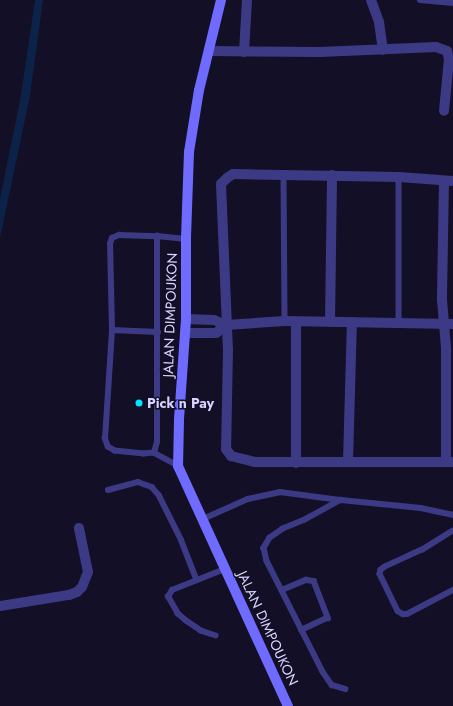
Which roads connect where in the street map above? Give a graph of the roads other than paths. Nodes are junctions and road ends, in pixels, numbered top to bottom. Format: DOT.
graph roads {
  1 [pos="221,0"];
  2 [pos="248,0"];
  3 [pos="371,0"];
  4 [pos="420,0"];
  5 [pos="453,3"];
  6 [pos="382,50"];
  7 [pos="210,52"];
  8 [pos="244,52"];
  9 [pos="444,111"];
  10 [pos="284,174"];
  11 [pos="332,175"];
  12 [pos="399,177"];
  13 [pos="448,181"];
  14 [pos="157,236"];
  15 [pos="186,239"];
  16 [pos="186,320"];
  17 [pos="285,321"];
  18 [pos="296,322"];
  19 [pos="330,322"];
  20 [pos="352,322"];
  21 [pos="226,324"];
  22 [pos="399,324"];
  23 [pos="448,324"];
  24 [pos="112,330"];
  25 [pos="158,332"];
  26 [pos="186,333"];
  27 [pos="154,453"];
  28 [pos="348,462"];
  29 [pos="450,462"];
  30 [pos="296,463"];
  31 [pos="178,466"];
  32 [pos="108,490"];
  33 [pos="341,500"];
  34 [pos="453,515"];
  35 [pos="203,519"];
  36 [pos="79,528"];
  37 [pos="453,532"];
  38 [pos="225,569"];
  39 [pos="197,580"];
  40 [pos="282,590"];
  41 [pos="453,590"];
  42 [pos="0,606"];
  43 [pos="302,630"];
  44 [pos="216,636"];
  45 [pos="345,689"];
  46 [pos="288,706"];
  1 -- 7 [label="street, JALAN DIMPOUKON"];
  2 -- 8 [label="street"];
  3 -- 6 [label="street"];
  4 -- 5 [label="lane"];
  6 -- 8 [label="street"];
  6 -- 9 [label="street"];
  7 -- 8 [label="street"];
  7 -- 15 [label="street, JALAN DIMPOUKON"];
  10 -- 11 [label="street"];
  10 -- 17 [label="lane"];
  10 -- 21 [label="street"];
  11 -- 12 [label="street"];
  11 -- 19 [label="street"];
  12 -- 13 [label="street"];
  12 -- 22 [label="lane"];
  13 -- 23 [label="street"];
  14 -- 15 [label="lane"];
  14 -- 24 [label="lane"];
  14 -- 25 [label="lane"];
  15 -- 16 [label="street, JALAN DIMPOUKON"];
  16 -- 21 [label="street"];
  16 -- 26 [label="street, JALAN DIMPOUKON"];
  17 -- 18 [label="street"];
  17 -- 21 [label="street"];
  18 -- 19 [label="street"];
  18 -- 30 [label="street"];
  19 -- 20 [label="street"];
  20 -- 22 [label="street"];
  20 -- 28 [label="street"];
  21 -- 26 [label="street"];
  21 -- 30 [label="street"];
  22 -- 23 [label="street"];
  23 -- 29 [label="street"];
  24 -- 25 [label="lane"];
  24 -- 27 [label="lane"];
  25 -- 27 [label="lane"];
  26 -- 31 [label="street, JALAN DIMPOUKON"];
  27 -- 31 [label="lane"];
  28 -- 29 [label="street"];
  28 -- 30 [label="street"];
  31 -- 35 [label="street, JALAN DIMPOUKON"];
  32 -- 39 [label="lane"];
  33 -- 34 [label="lane"];
  33 -- 35 [label="lane"];
  33 -- 40 [label="lane"];
  35 -- 38 [label="street, JALAN DIMPOUKON"];
  36 -- 42 [label="street"];
  37 -- 41 [label="lane"];
  38 -- 39 [label="lane"];
  38 -- 46 [label="street, JALAN DIMPOUKON"];
  39 -- 44 [label="lane"];
  40 -- 43 [label="lane"];
  40 -- 43 [label="lane"];
  43 -- 45 [label="lane"];
}
